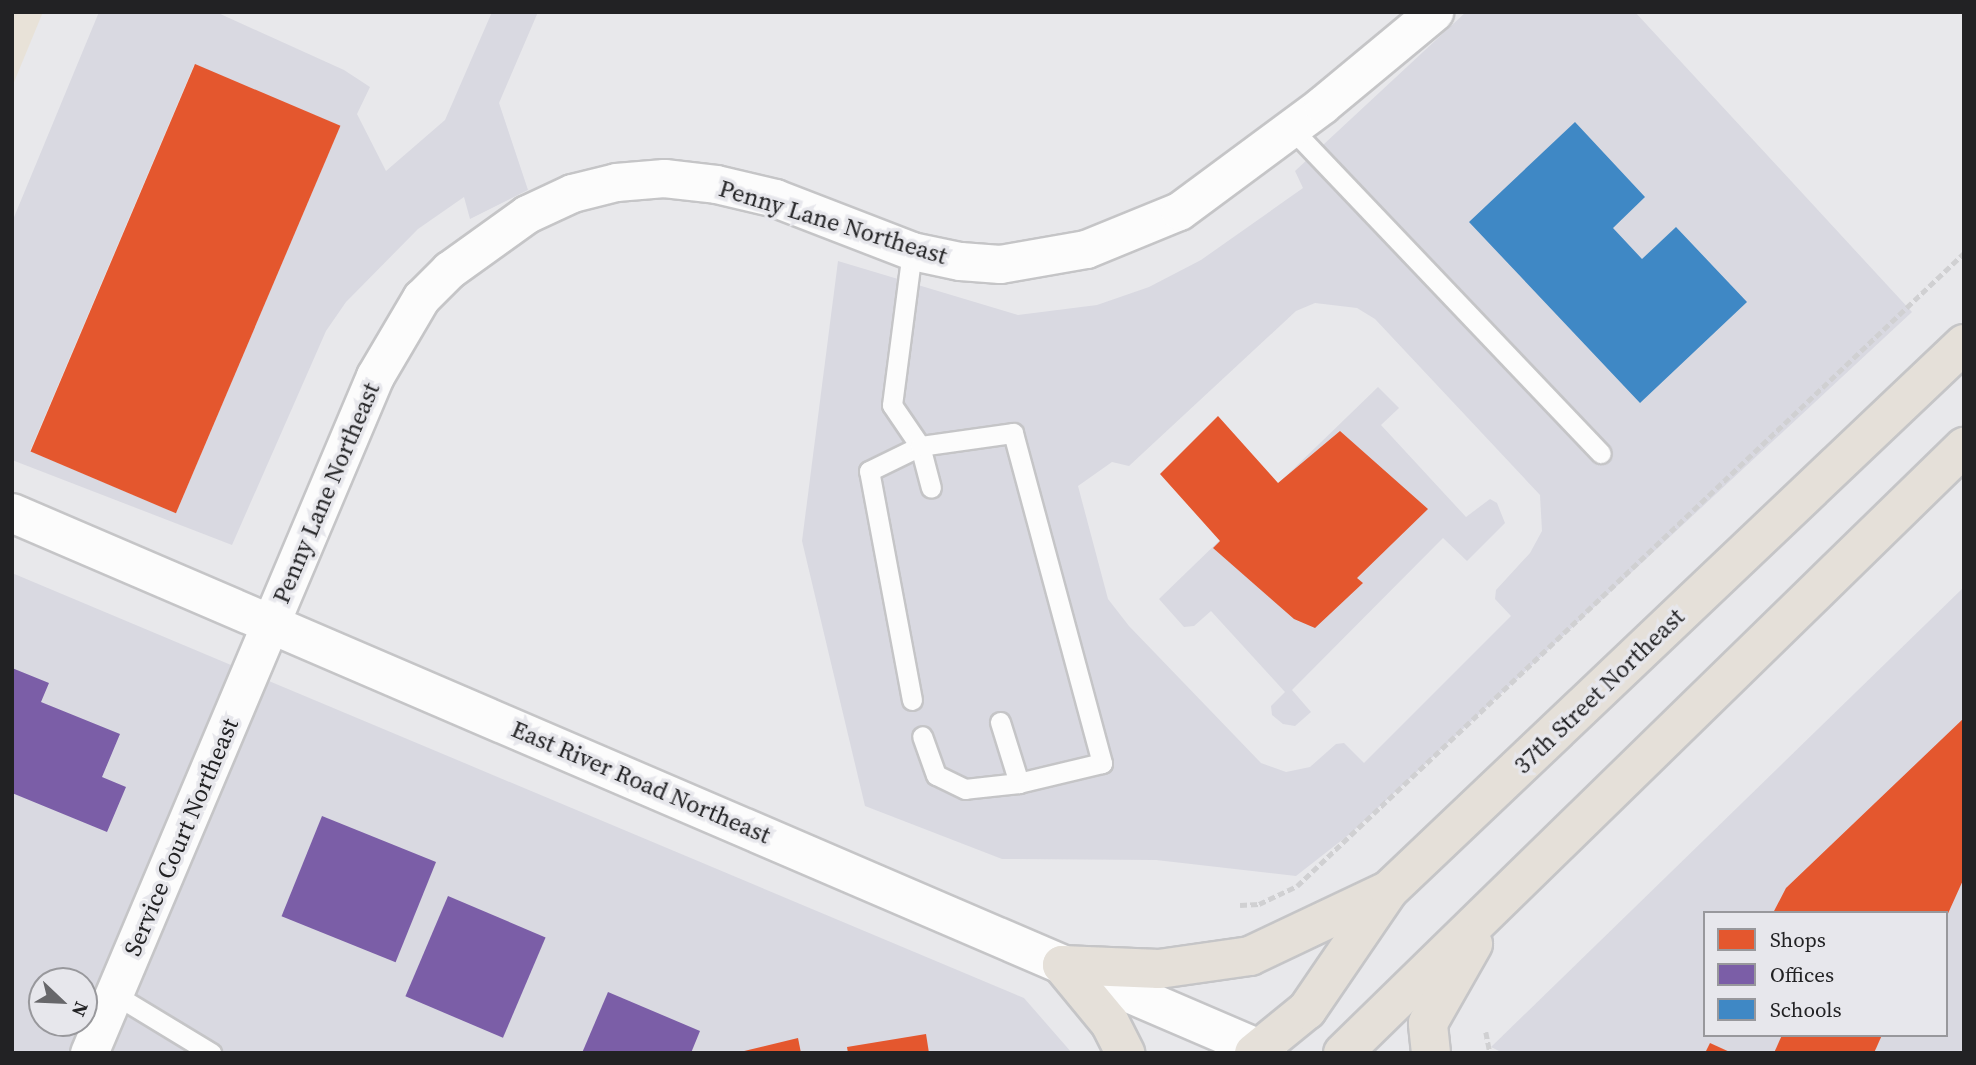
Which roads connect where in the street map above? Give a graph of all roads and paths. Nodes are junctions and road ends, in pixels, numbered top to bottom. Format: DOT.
graph roads {
  1 [pos="1434,12"];
  2 [pos="1291,128"];
  3 [pos="912,251"];
  4 [pos="1964,253"];
  5 [pos="1964,344"];
  6 [pos="920,446"];
  7 [pos="1964,447"];
  8 [pos="1601,453"];
  9 [pos="931,488"];
  10 [pos="12,513"];
  11 [pos="272,622"];
  12 [pos="912,700"];
  13 [pos="1000,722"];
  14 [pos="922,736"];
  15 [pos="1019,783"];
  16 [pos="1389,890"];
  17 [pos="1496,904"];
  18 [pos="1240,905"];
  19 [pos="1062,965"];
  20 [pos="114,994"];
  21 [pos="1486,1032"];
  22 [pos="1260,1051"];
  23 [pos="89,1053"];
  24 [pos="211,1053"];
  25 [pos="1125,1053"];
  26 [pos="1343,1053"];
  27 [pos="1431,1053"];
  28 [pos="1490,1053"];
  1 -- 2 [label="street, Penny Lane Northeast"];
  2 -- 3 [label="street, Penny Lane Northeast"];
  2 -- 8 [label="lane"];
  3 -- 6 [label="lane"];
  3 -- 11 [label="street, Penny Lane Northeast"];
  4 -- 18 [label="path"];
  5 -- 16 [label="main road, 37th Street Northeast"];
  6 -- 9 [label="lane"];
  6 -- 12 [label="lane"];
  6 -- 15 [label="lane"];
  7 -- 17 [label="main road"];
  10 -- 11 [label="street, East River Road Northeast"];
  11 -- 19 [label="street, East River Road Northeast"];
  11 -- 20 [label="street, Service Court Northeast"];
  13 -- 15 [label="lane"];
  14 -- 15 [label="lane"];
  16 -- 19 [label="main road"];
  16 -- 22 [label="main road, 37th Street Northeast"];
  17 -- 26 [label="main road"];
  17 -- 27 [label="main road"];
  19 -- 22 [label="street, East River Road Northeast"];
  19 -- 25 [label="main road"];
  20 -- 23 [label="street, Service Court Northeast"];
  20 -- 24 [label="lane"];
  21 -- 28 [label="path"];
}
